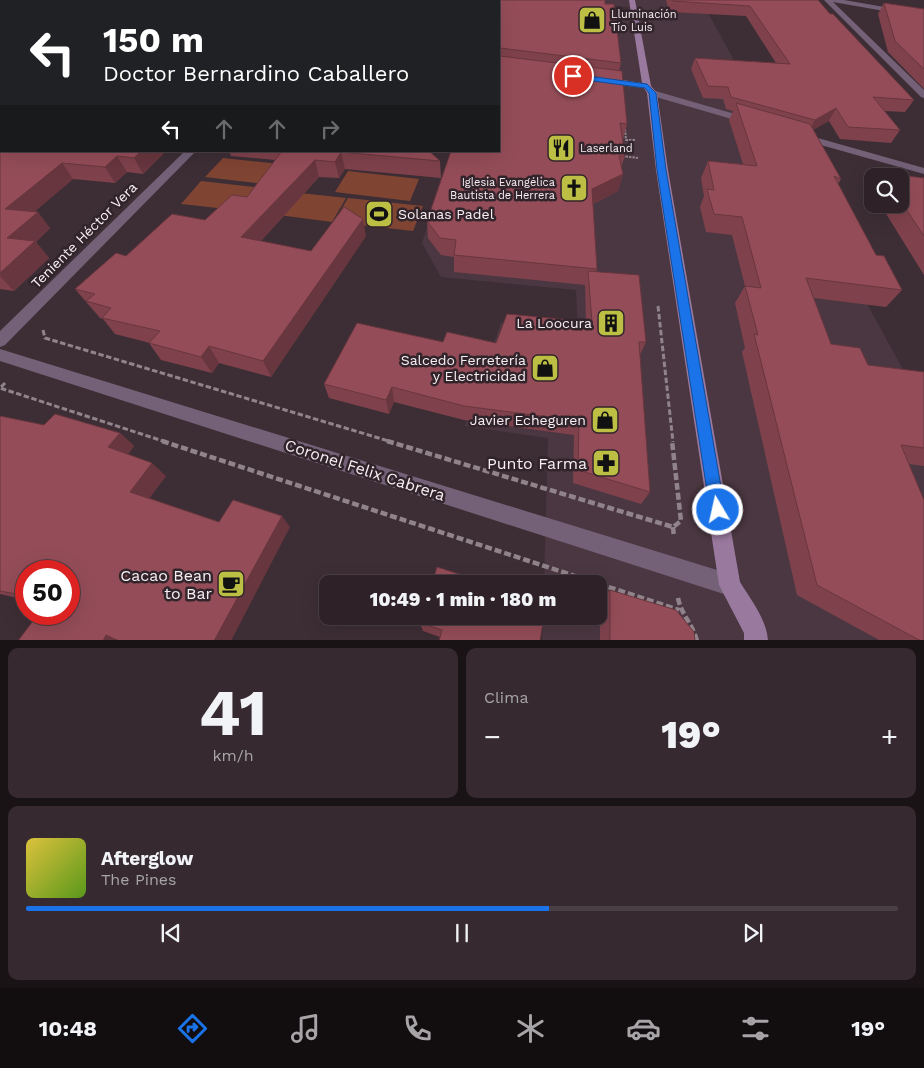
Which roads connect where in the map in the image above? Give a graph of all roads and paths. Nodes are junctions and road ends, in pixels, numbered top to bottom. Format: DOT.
graph roads {
  1 [pos="632,0"];
  2 [pos="827,0"];
  3 [pos="833,0"];
  4 [pos="924,16"];
  5 [pos="592,79"];
  6 [pos="650,89"];
  7 [pos="924,95"];
  8 [pos="624,122"];
  9 [pos="755,123"];
  10 [pos="793,134"];
  11 [pos="639,140"];
  12 [pos="640,149"];
  13 [pos="190,152"];
  14 [pos="619,156"];
  15 [pos="641,158"];
  16 [pos="642,163"];
  17 [pos="924,171"];
  18 [pos="656,296"];
  19 [pos="42,327"];
  20 [pos="45,338"];
  21 [pos="0,341"];
  22 [pos="41,343"];
  23 [pos="0,355"];
  24 [pos="5,382"];
  25 [pos="673,527"];
  26 [pos="674,537"];
  27 [pos="730,585"];
  28 [pos="678,598"];
  29 [pos="679,610"];
  30 [pos="760,637"];
  31 [pos="696,640"];
  1 -- 6 [label="main road"];
  2 -- 7 [label="street"];
  3 -- 4 [label="street"];
  5 -- 6 [label="main road"];
  6 -- 9 [label="street"];
  6 -- 27 [label="main road"];
  8 -- 11 [label="path"];
  10 -- 17 [label="street"];
  12 -- 15 [label="path"];
  13 -- 21 [label="street, Teniente Héctor Vera"];
  14 -- 15 [label="path"];
  15 -- 16 [label="path"];
  18 -- 25 [label="path"];
  19 -- 20 [label="path"];
  20 -- 22 [label="path"];
  20 -- 25 [label="path"];
  23 -- 27 [label="street, Coronel Felix Cabrera"];
  24 -- 29 [label="path"];
  25 -- 26 [label="path"];
  27 -- 30 [label="main road"];
  28 -- 29 [label="path"];
  29 -- 31 [label="path"];
}
